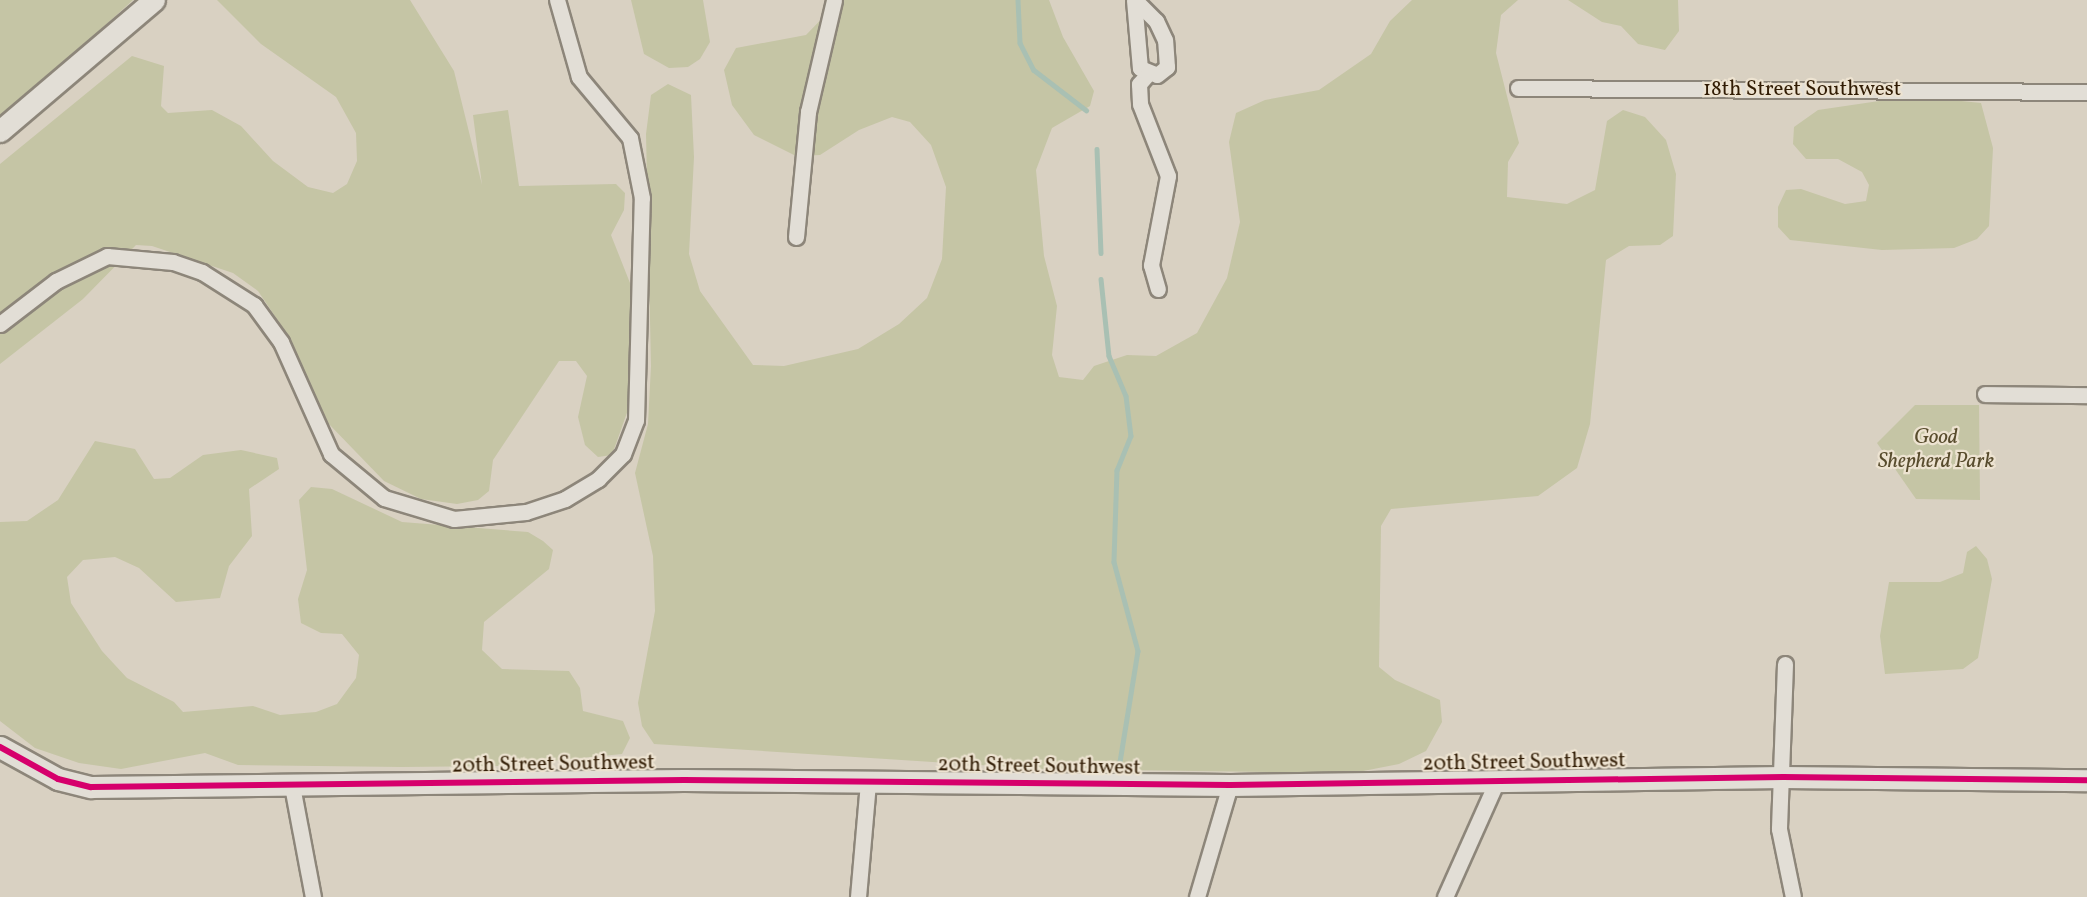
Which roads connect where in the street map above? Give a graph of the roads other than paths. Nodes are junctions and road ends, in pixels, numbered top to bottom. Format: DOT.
graph roads {
  1 [pos="154,0"];
  2 [pos="557,0"];
  3 [pos="834,0"];
  4 [pos="1135,0"];
  5 [pos="1147,75"];
  6 [pos="1518,88"];
  7 [pos="2087,92"];
  8 [pos="0,131"];
  9 [pos="796,237"];
  10 [pos="1158,289"];
  11 [pos="0,324"];
  12 [pos="1985,394"];
  13 [pos="2087,395"];
  14 [pos="1785,664"];
  15 [pos="0,747"];
  16 [pos="1783,777"];
  17 [pos="2087,780"];
  18 [pos="1497,781"];
  19 [pos="868,782"];
  20 [pos="1230,785"];
  21 [pos="292,786"];
  22 [pos="313,897"];
  23 [pos="858,897"];
  24 [pos="1197,897"];
  25 [pos="1445,897"];
  26 [pos="1793,897"];
  1 -- 8 [label="street"];
  2 -- 11 [label="street"];
  3 -- 9 [label="street"];
  4 -- 5 [label="street"];
  4 -- 5 [label="street"];
  5 -- 10 [label="street"];
  6 -- 7 [label="street, 18th Street Southwest"];
  12 -- 13 [label="street"];
  14 -- 16 [label="street"];
  15 -- 21 [label="street, 20th Street Southwest"];
  16 -- 17 [label="street, 20th Street Southwest"];
  16 -- 18 [label="street, 20th Street Southwest"];
  16 -- 26 [label="street"];
  18 -- 20 [label="street, 20th Street Southwest"];
  18 -- 25 [label="street"];
  19 -- 20 [label="street, 20th Street Southwest"];
  19 -- 21 [label="street, 20th Street Southwest"];
  19 -- 23 [label="street"];
  20 -- 24 [label="street"];
  21 -- 22 [label="street"];
}
